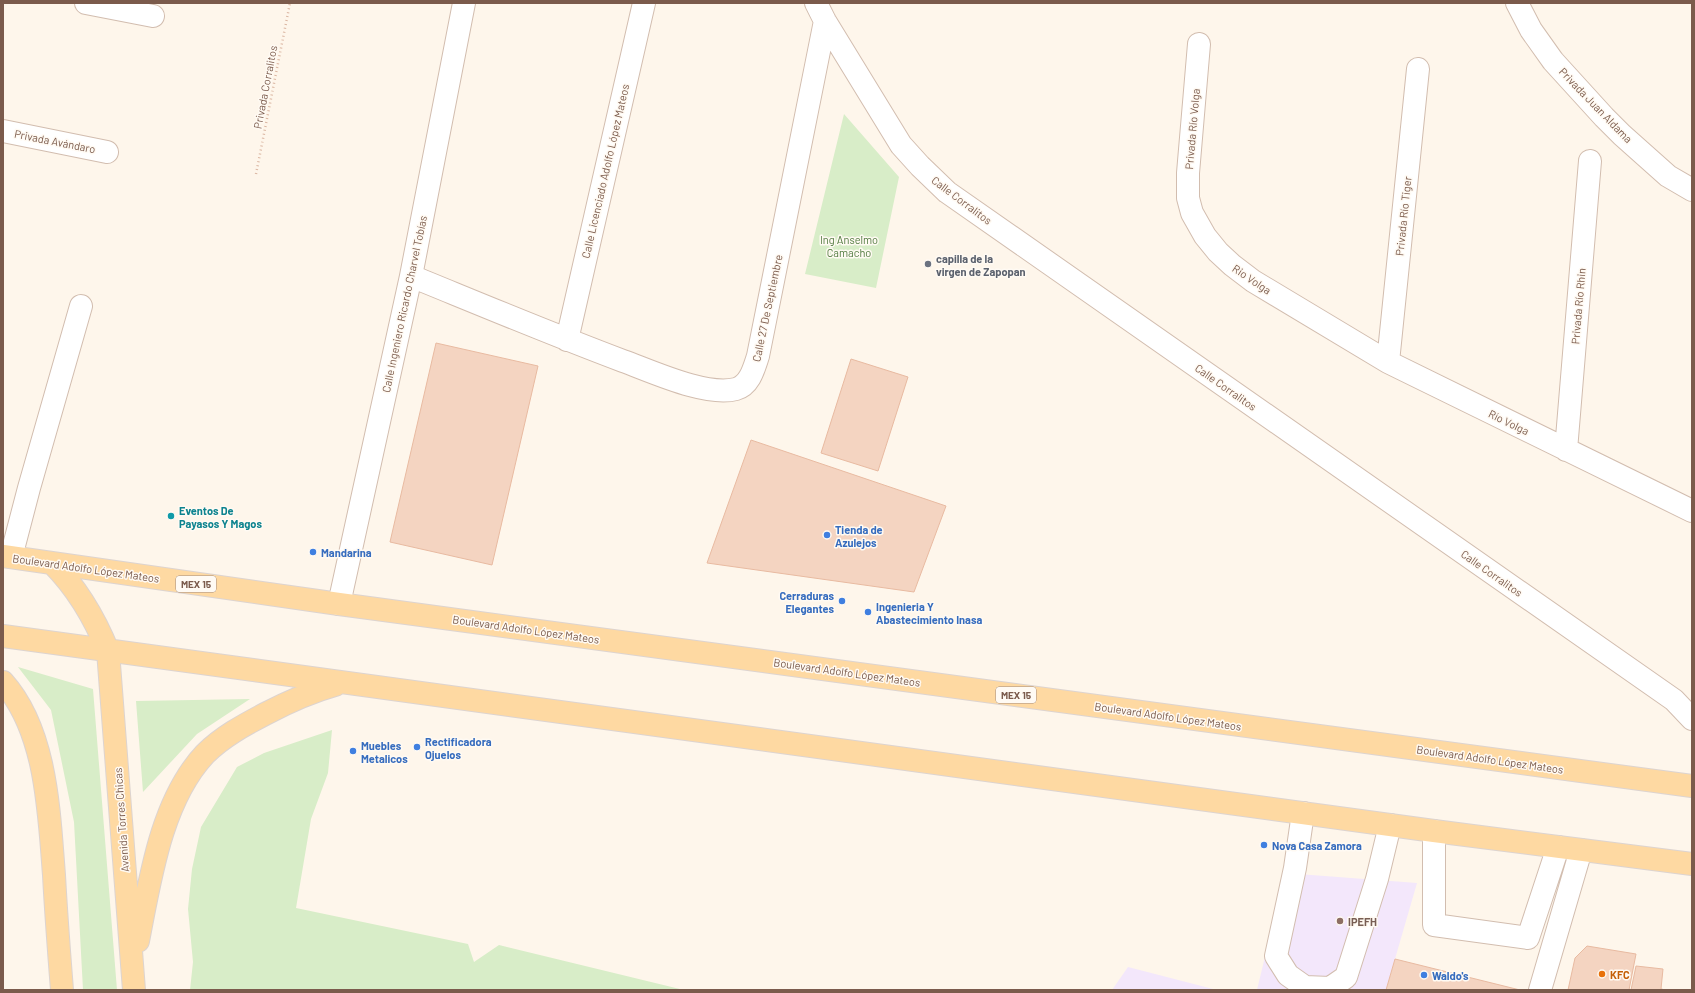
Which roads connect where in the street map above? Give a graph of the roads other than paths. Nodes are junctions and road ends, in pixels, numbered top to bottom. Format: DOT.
graph roads {
  1 [pos="86,3"];
  2 [pos="464,3"];
  3 [pos="644,3"];
  4 [pos="1517,4"];
  5 [pos="821,12"];
  6 [pos="153,16"];
  7 [pos="1199,44"];
  8 [pos="1418,69"];
  9 [pos="3,131"];
  10 [pos="107,152"];
  11 [pos="1590,162"];
  12 [pos="1692,190"];
  13 [pos="1192,213"];
  14 [pos="412,276"];
  15 [pos="81,306"];
  16 [pos="1329,326"];
  17 [pos="567,340"];
  18 [pos="1388,362"];
  19 [pos="1566,450"];
  20 [pos="1692,511"];
  21 [pos="7,557"];
  22 [pos="52,563"];
  23 [pos="339,604"];
  24 [pos="3,636"];
  25 [pos="108,651"];
  26 [pos="3,682"];
  27 [pos="343,683"];
  28 [pos="1692,719"];
  29 [pos="1692,786"];
  30 [pos="1303,813"];
  31 [pos="1390,825"];
  32 [pos="1434,831"];
  33 [pos="1558,847"];
  34 [pos="1581,850"];
  35 [pos="1692,864"];
  36 [pos="133,968"];
  37 [pos="62,990"];
  38 [pos="134,990"];
  39 [pos="1540,990"];
  1 -- 6 [label="street"];
  2 -- 14 [label="street, Calle Ingeniero Ricardo Charvel Tobías"];
  3 -- 17 [label="street, Calle Licenciado Adolfo López Mateos"];
  4 -- 12 [label="street, Privada Juan Aldama"];
  5 -- 17 [label="street, Calle 27 De Septiembre"];
  5 -- 28 [label="street, Calle Corralitos"];
  7 -- 13 [label="street, Privada Río Volga"];
  8 -- 18 [label="street, Privada Río Tiger"];
  9 -- 10 [label="street, Privada Avándaro"];
  11 -- 19 [label="street, Privada Río Rhin"];
  13 -- 16 [label="street, Rio Volga"];
  14 -- 17 [label="street, Calle 27 De Septiembre"];
  14 -- 23 [label="street, Calle Ingeniero Ricardo Charvel Tobías"];
  15 -- 21 [label="street"];
  16 -- 18 [label="street, Río Volga"];
  18 -- 19 [label="street, Río Volga"];
  19 -- 20 [label="street, Río Volga"];
  21 -- 22 [label="main road, Boulevard Adolfo López Mateos / MEX 15"];
  22 -- 23 [label="main road, Boulevard Adolfo López Mateos / MEX 15"];
  22 -- 25 [label="main road, Avenida Torres Chicas"];
  23 -- 29 [label="main road, Boulevard Adolfo López Mateos / MEX 15"];
  24 -- 25 [label="main road"];
  25 -- 27 [label="main road"];
  25 -- 36 [label="main road, Avenida Torres Chicas"];
  26 -- 37 [label="main road"];
  27 -- 30 [label="main road"];
  27 -- 36 [label="main road"];
  30 -- 31 [label="main road"];
  30 -- 31 [label="street"];
  31 -- 32 [label="main road"];
  32 -- 33 [label="main road"];
  32 -- 33 [label="street"];
  33 -- 34 [label="main road"];
  34 -- 35 [label="main road"];
  34 -- 39 [label="street"];
  36 -- 38 [label="main road, Avenida Torres Chicas"];
}
